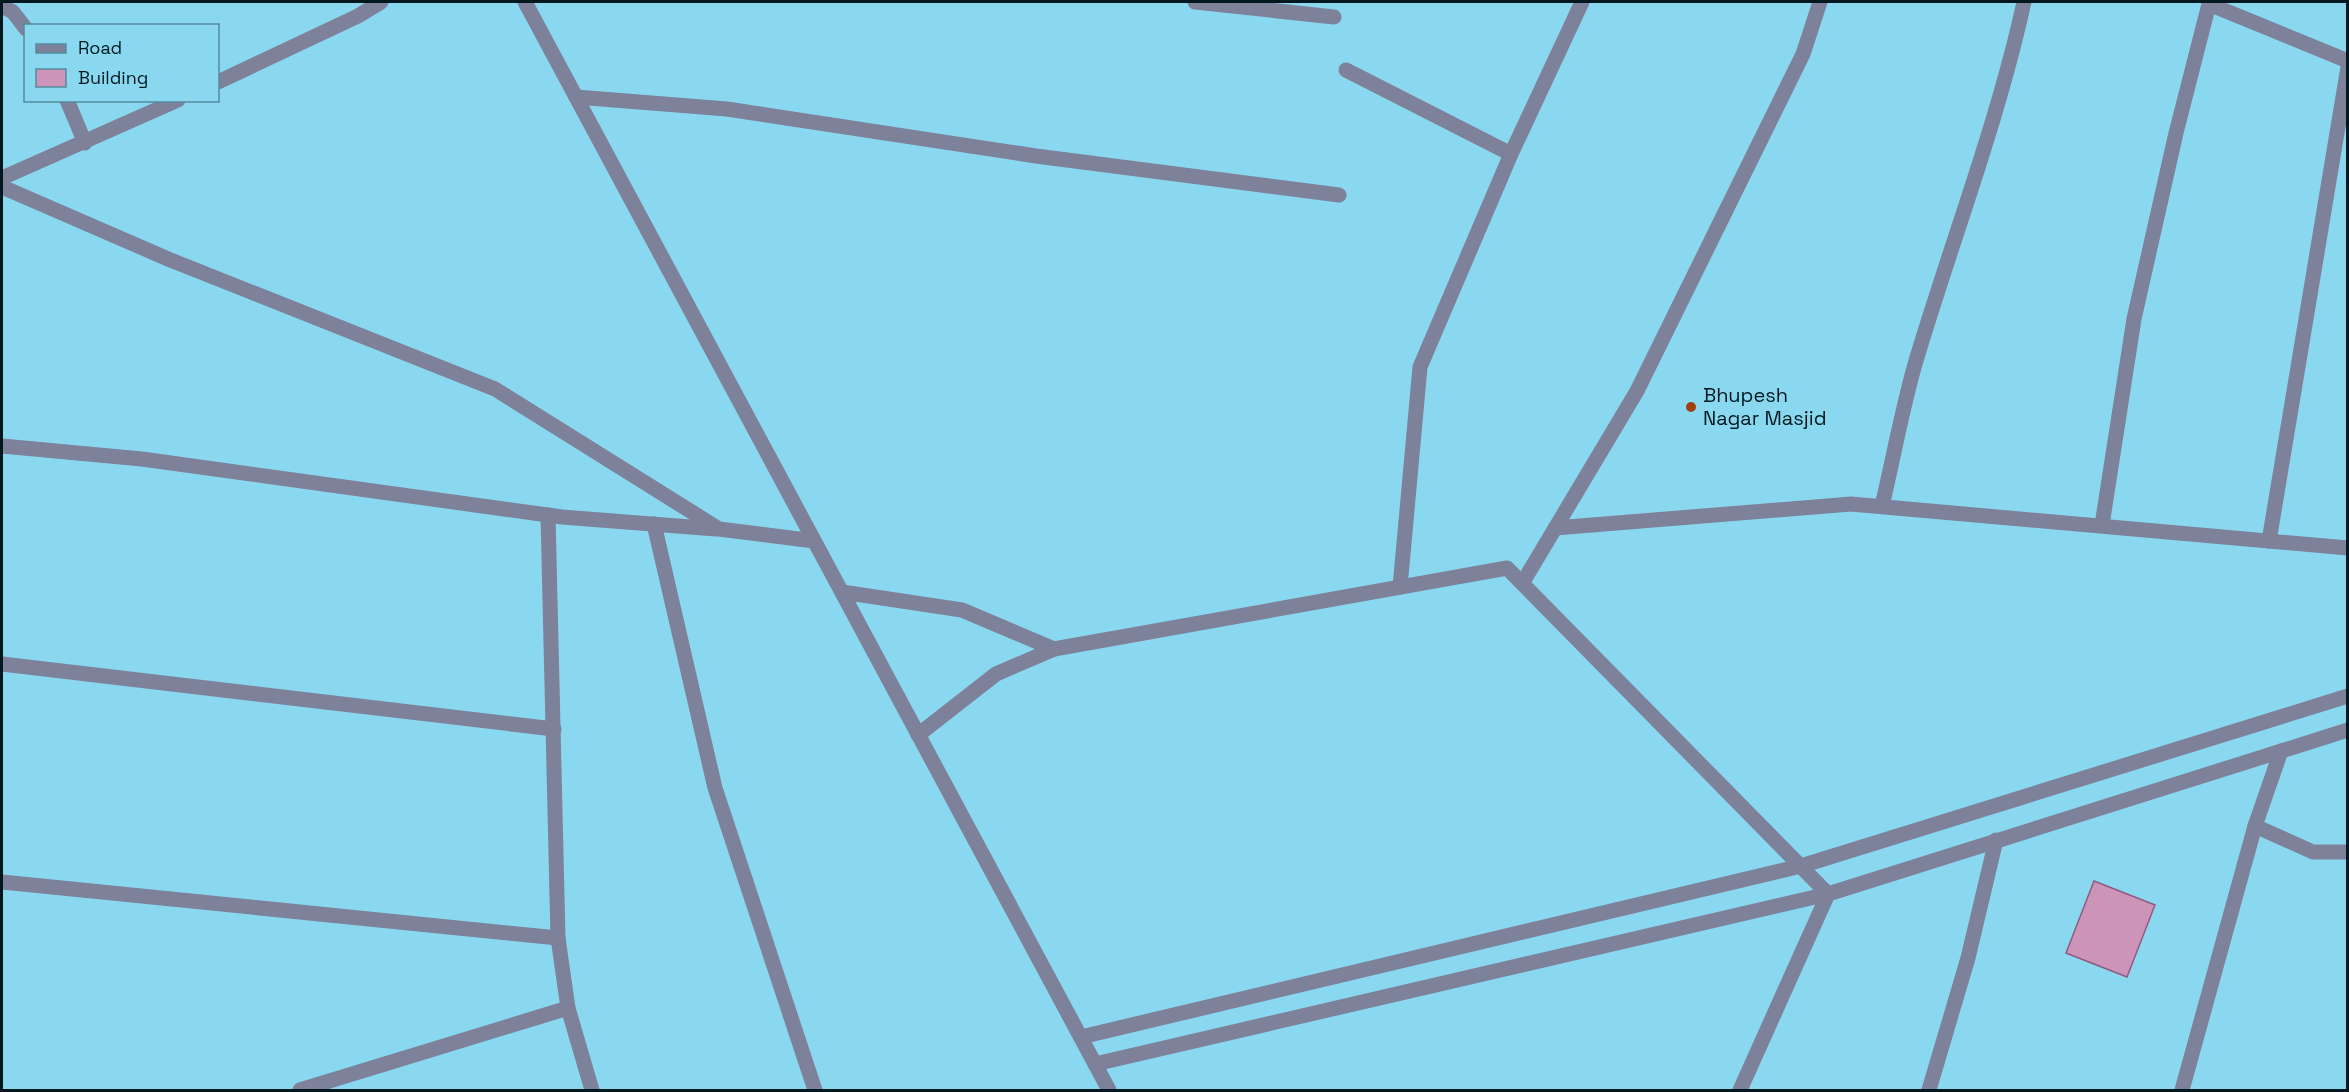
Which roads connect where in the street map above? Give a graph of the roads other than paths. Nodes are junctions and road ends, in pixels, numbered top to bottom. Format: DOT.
graph roads {
  1 [pos="381,2"];
  2 [pos="525,2"];
  3 [pos="1196,2"];
  4 [pos="1582,2"];
  5 [pos="1820,2"];
  6 [pos="2024,2"];
  7 [pos="2206,2"];
  8 [pos="2,6"];
  9 [pos="1334,17"];
  10 [pos="24,26"];
  11 [pos="2348,62"];
  12 [pos="2348,67"];
  13 [pos="1346,70"];
  14 [pos="219,82"];
  15 [pos="576,97"];
  16 [pos="67,102"];
  17 [pos="174,102"];
  18 [pos="85,142"];
  19 [pos="1511,154"];
  20 [pos="2,178"];
  21 [pos="2,187"];
  22 [pos="1339,195"];
  23 [pos="2,446"];
  24 [pos="1882,506"];
  25 [pos="548,515"];
  26 [pos="654,524"];
  27 [pos="2102,525"];
  28 [pos="1555,528"];
  29 [pos="719,530"];
  30 [pos="814,541"];
  31 [pos="2269,541"];
  32 [pos="2348,548"];
  33 [pos="1523,582"];
  34 [pos="1400,587"];
  35 [pos="842,592"];
  36 [pos="1054,650"];
  37 [pos="2,664"];
  38 [pos="2348,696"];
  39 [pos="554,729"];
  40 [pos="2348,730"];
  41 [pos="918,735"];
  42 [pos="2281,751"];
  43 [pos="2255,826"];
  44 [pos="1996,840"];
  45 [pos="2348,852"];
  46 [pos="1801,866"];
  47 [pos="2,882"];
  48 [pos="1828,894"];
  49 [pos="558,938"];
  50 [pos="568,1008"];
  51 [pos="1081,1037"];
  52 [pos="1095,1064"];
  53 [pos="300,1090"];
  54 [pos="592,1090"];
  55 [pos="815,1090"];
  56 [pos="1109,1090"];
  57 [pos="1740,1090"];
  58 [pos="1929,1090"];
  59 [pos="2182,1090"];
  1 -- 14 [label="street"];
  2 -- 15 [label="street"];
  3 -- 9 [label="street"];
  4 -- 19 [label="street"];
  5 -- 28 [label="street"];
  6 -- 24 [label="street"];
  7 -- 11 [label="street"];
  7 -- 27 [label="street"];
  8 -- 10 [label="street"];
  12 -- 31 [label="street"];
  13 -- 19 [label="street"];
  15 -- 22 [label="street"];
  15 -- 30 [label="street"];
  16 -- 18 [label="street"];
  17 -- 18 [label="street"];
  18 -- 20 [label="street"];
  19 -- 34 [label="street"];
  21 -- 29 [label="street"];
  23 -- 25 [label="street"];
  24 -- 27 [label="street"];
  24 -- 28 [label="street"];
  25 -- 26 [label="street"];
  25 -- 39 [label="street"];
  26 -- 29 [label="street"];
  26 -- 55 [label="street"];
  27 -- 31 [label="street"];
  28 -- 33 [label="street"];
  29 -- 30 [label="street"];
  30 -- 35 [label="street"];
  31 -- 32 [label="street"];
  33 -- 34 [label="street"];
  33 -- 46 [label="street"];
  34 -- 36 [label="street"];
  35 -- 36 [label="street"];
  35 -- 41 [label="street"];
  36 -- 41 [label="street"];
  37 -- 39 [label="street"];
  38 -- 46 [label="street"];
  39 -- 49 [label="street"];
  40 -- 42 [label="street"];
  41 -- 51 [label="street"];
  42 -- 43 [label="street"];
  42 -- 44 [label="street"];
  43 -- 45 [label="street"];
  43 -- 59 [label="street"];
  44 -- 48 [label="street"];
  44 -- 58 [label="street"];
  46 -- 48 [label="street"];
  46 -- 51 [label="street"];
  47 -- 49 [label="street"];
  48 -- 52 [label="street"];
  48 -- 57 [label="street"];
  49 -- 50 [label="street"];
  50 -- 53 [label="street"];
  50 -- 54 [label="street"];
  51 -- 52 [label="street"];
  52 -- 56 [label="street"];
}
